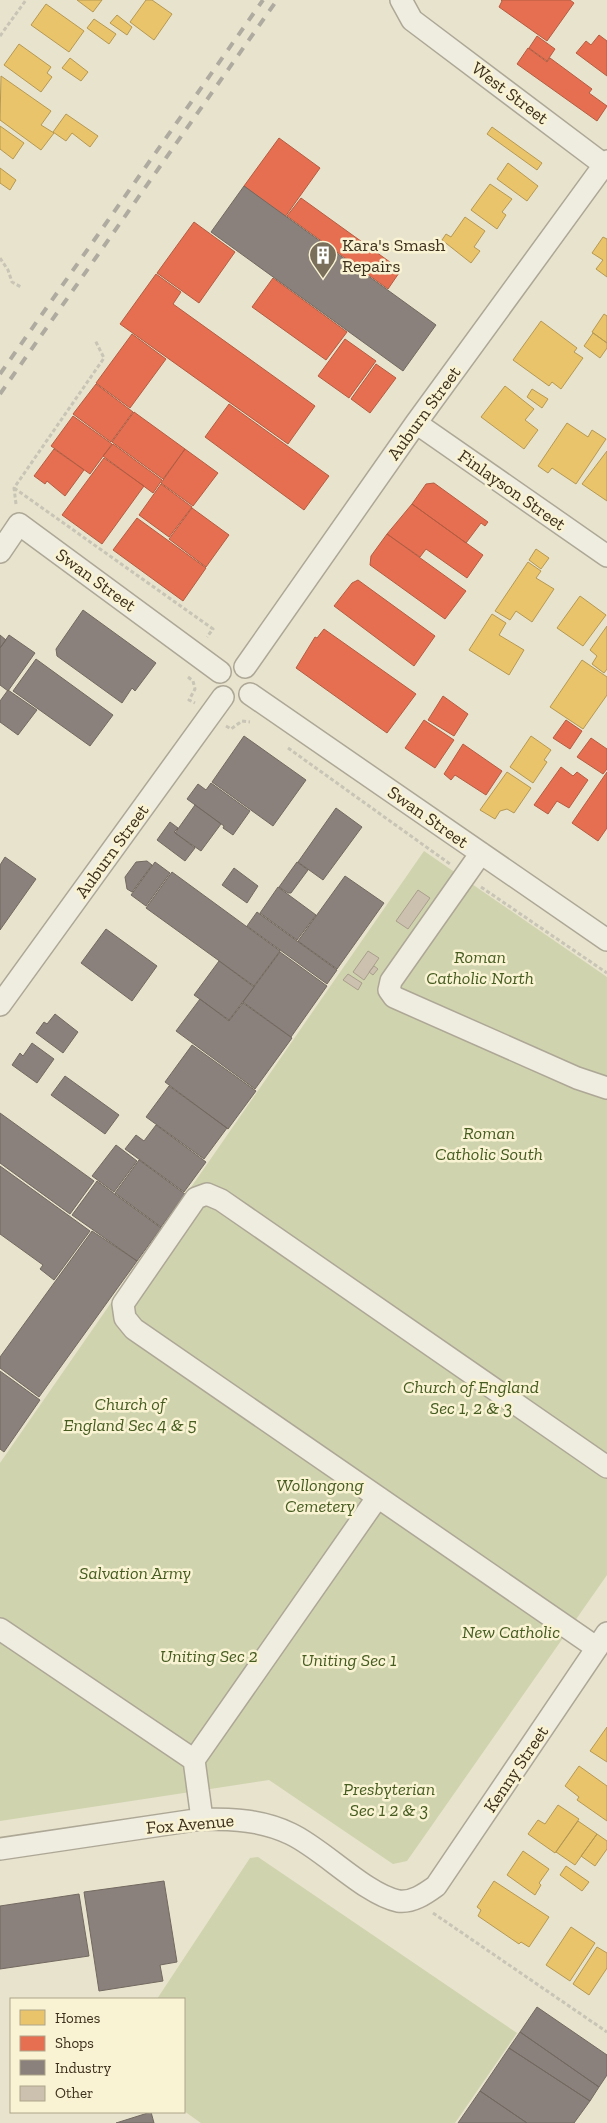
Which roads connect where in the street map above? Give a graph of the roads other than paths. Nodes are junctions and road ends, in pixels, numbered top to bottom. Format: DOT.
graph roads {
  1 [pos="401,0"];
  2 [pos="606,164"];
  3 [pos="416,423"];
  4 [pos="0,552"];
  5 [pos="607,556"];
  6 [pos="245,667"];
  7 [pos="220,672"];
  8 [pos="250,694"];
  9 [pos="223,697"];
  10 [pos="481,854"];
  11 [pos="607,940"];
  12 [pos="0,1005"];
  13 [pos="607,1088"];
  14 [pos="607,1467"];
  15 [pos="377,1498"];
  16 [pos="0,1629"];
  17 [pos="602,1641"];
  18 [pos="194,1760"];
  19 [pos="202,1820"];
  20 [pos="0,1849"];
  21 [pos="419,1898"];
  1 -- 2 [label="street, West Street"];
  2 -- 3 [label="street, Auburn Street"];
  3 -- 5 [label="street, Finlayson Street"];
  3 -- 6 [label="street, Auburn Street"];
  4 -- 7 [label="street, Swan Street"];
  6 -- 7 [label="street"];
  6 -- 8 [label="street"];
  7 -- 9 [label="street"];
  8 -- 9 [label="street"];
  8 -- 10 [label="street, Swan Street"];
  9 -- 12 [label="street, Auburn Street"];
  10 -- 11 [label="street, Swan Street"];
  10 -- 13 [label="street"];
  14 -- 15 [label="street"];
  15 -- 17 [label="street"];
  15 -- 18 [label="street"];
  16 -- 18 [label="street"];
  17 -- 21 [label="street, Kenny Street"];
  18 -- 19 [label="street"];
  19 -- 20 [label="street, Fox Avenue"];
  19 -- 21 [label="street, Fox Avenue"];
}
